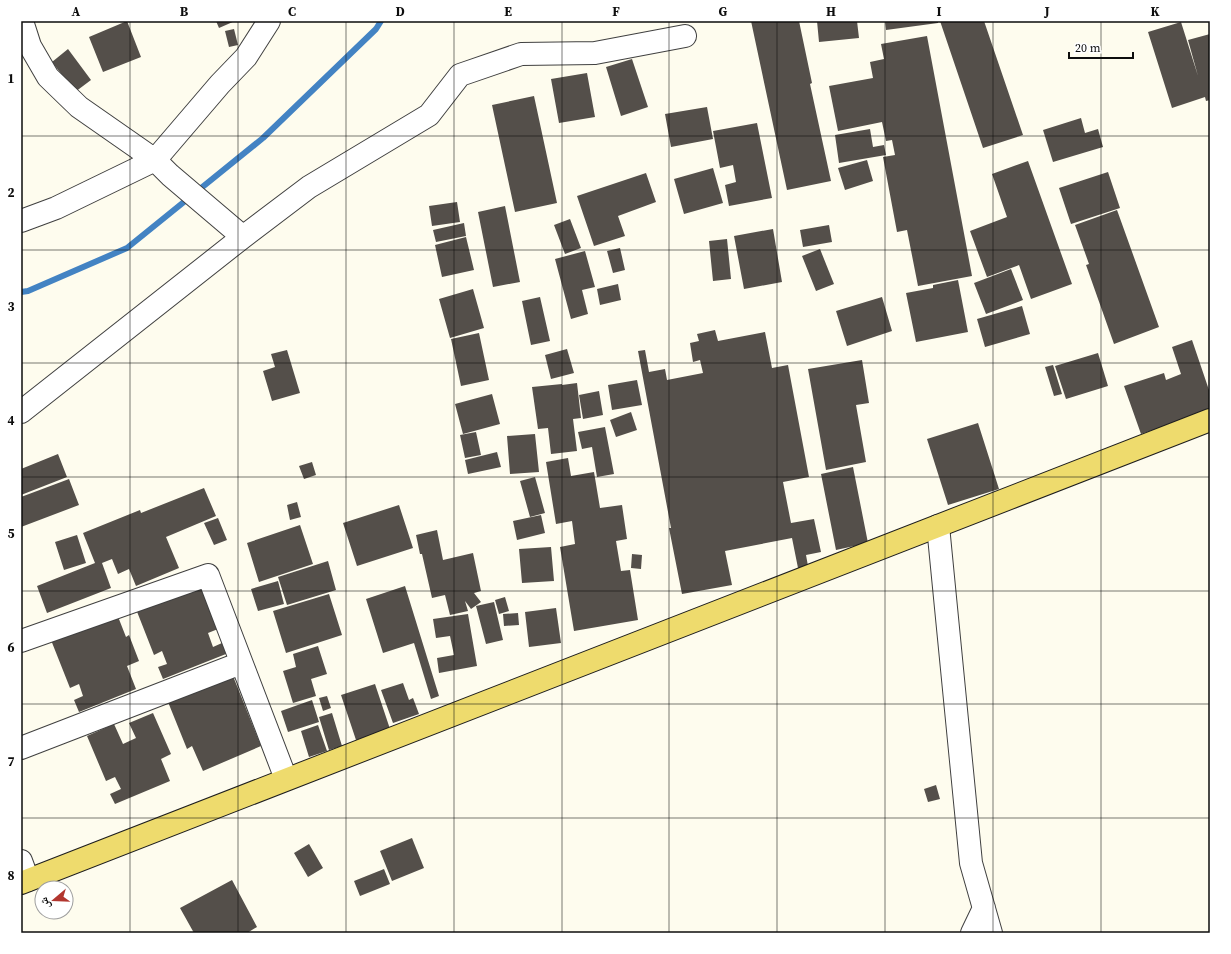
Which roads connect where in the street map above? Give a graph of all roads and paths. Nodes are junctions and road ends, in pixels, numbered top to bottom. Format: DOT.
graph roads {
  1 [pos="22,21"];
  2 [pos="269,21"];
  3 [pos="685,36"];
  4 [pos="162,167"];
  5 [pos="21,221"];
  6 [pos="243,237"];
  7 [pos="21,412"];
  8 [pos="1210,420"];
  9 [pos="938,526"];
  10 [pos="21,641"];
  11 [pos="241,663"];
  12 [pos="21,748"];
  13 [pos="286,779"];
  14 [pos="23,874"];
  15 [pos="984,908"];
  16 [pos="972,933"];
  17 [pos="991,933"];
  1 -- 4 [label="street"];
  2 -- 4 [label="street"];
  3 -- 6 [label="street"];
  4 -- 5 [label="street"];
  4 -- 6 [label="street"];
  6 -- 7 [label="street"];
  8 -- 9 [label="main road"];
  9 -- 13 [label="main road"];
  9 -- 15 [label="street"];
  10 -- 11 [label="street"];
  11 -- 12 [label="street"];
  11 -- 13 [label="street"];
  13 -- 14 [label="main road"];
  15 -- 16 [label="street"];
  15 -- 17 [label="street"];
}
